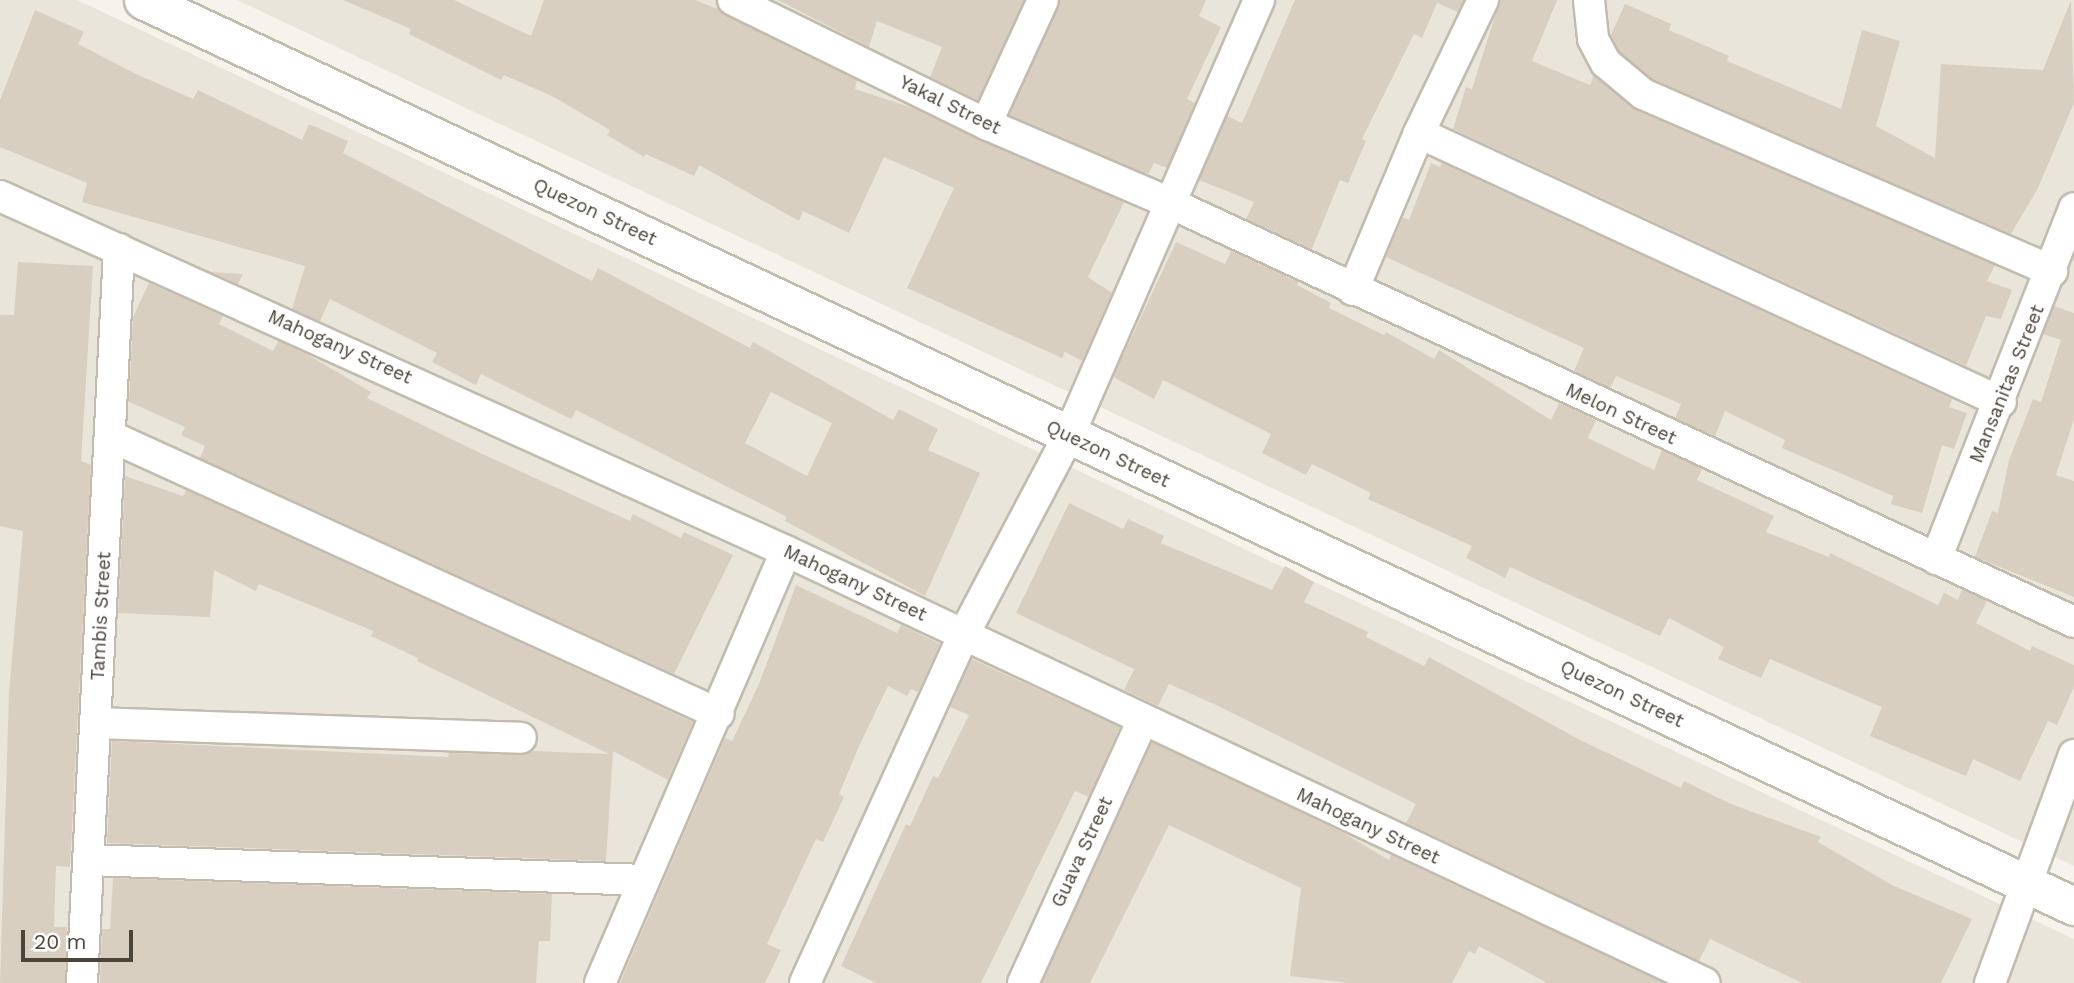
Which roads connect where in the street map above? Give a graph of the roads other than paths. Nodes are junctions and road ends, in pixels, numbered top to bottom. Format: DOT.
graph roads {
  1 [pos="143,0"];
  2 [pos="733,0"];
  3 [pos="1044,0"];
  4 [pos="1259,0"];
  5 [pos="1483,0"];
  6 [pos="1589,0"];
  7 [pos="986,124"];
  8 [pos="1419,133"];
  9 [pos="0,196"];
  10 [pos="1170,204"];
  11 [pos="2074,208"];
  12 [pos="119,248"];
  13 [pos="2052,271"];
  14 [pos="1353,290"];
  15 [pos="2001,402"];
  16 [pos="1069,435"];
  17 [pos="110,436"];
  18 [pos="786,551"];
  19 [pos="1936,559"];
  20 [pos="2074,622"];
  21 [pos="964,634"];
  22 [pos="719,714"];
  23 [pos="1142,722"];
  24 [pos="96,723"];
  25 [pos="521,738"];
  26 [pos="2074,755"];
  27 [pos="89,860"];
  28 [pos="644,880"];
  29 [pos="2027,884"];
  30 [pos="2074,906"];
  31 [pos="82,983"];
  32 [pos="600,983"];
  33 [pos="805,983"];
  34 [pos="1023,983"];
  35 [pos="1705,983"];
  36 [pos="1990,983"];
  1 -- 16 [label="street, Quezon Street"];
  2 -- 7 [label="street, Yakal Street"];
  3 -- 7 [label="street"];
  4 -- 10 [label="street"];
  5 -- 8 [label="street"];
  6 -- 13 [label="street"];
  7 -- 10 [label="street, Yakal Street"];
  8 -- 14 [label="street"];
  8 -- 15 [label="street"];
  9 -- 12 [label="street, Mahogany Street"];
  10 -- 14 [label="street, Melon Street"];
  10 -- 16 [label="street"];
  11 -- 13 [label="street, Mansanitas Street"];
  12 -- 17 [label="street, Tambis Street"];
  12 -- 18 [label="street, Mahogany Street"];
  13 -- 15 [label="street, Mansanitas Street"];
  14 -- 19 [label="street, Melon Street"];
  15 -- 19 [label="street, Mansanitas Street"];
  16 -- 21 [label="street"];
  16 -- 29 [label="street, Quezon Street"];
  17 -- 22 [label="street"];
  17 -- 24 [label="street, Tambis Street"];
  18 -- 21 [label="street, Mahogany Street"];
  18 -- 22 [label="street"];
  19 -- 20 [label="street, Melon Street"];
  21 -- 23 [label="street, Mahogany Street"];
  21 -- 33 [label="street"];
  22 -- 28 [label="street"];
  23 -- 34 [label="street, Guava Street"];
  23 -- 35 [label="street, Mahogany Street"];
  24 -- 25 [label="street"];
  24 -- 27 [label="street, Tambis Street"];
  26 -- 29 [label="street"];
  27 -- 28 [label="street"];
  27 -- 31 [label="street, Tambis Street"];
  28 -- 32 [label="street"];
  29 -- 30 [label="street, Quezon Street"];
  29 -- 36 [label="street"];
}
